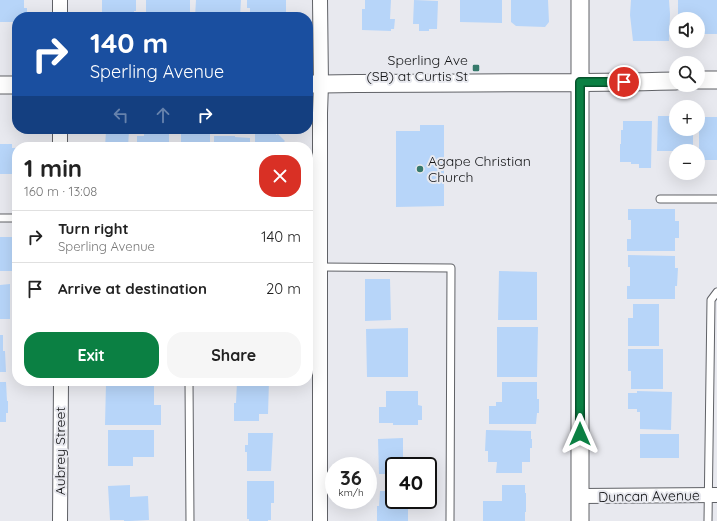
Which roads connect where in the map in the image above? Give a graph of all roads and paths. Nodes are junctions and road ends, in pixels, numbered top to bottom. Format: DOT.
graph roads {
  1 [pos="60,0"];
  2 [pos="320,0"];
  3 [pos="580,0"];
  4 [pos="60,12"];
  5 [pos="705,80"];
  6 [pos="717,80"];
  7 [pos="669,81"];
  8 [pos="580,82"];
  9 [pos="315,84"];
  10 [pos="0,85"];
  11 [pos="12,85"];
  12 [pos="660,199"];
  13 [pos="717,199"];
  14 [pos="314,210"];
  15 [pos="0,218"];
  16 [pos="12,218"];
  17 [pos="320,267"];
  18 [pos="717,292"];
  19 [pos="61,386"];
  20 [pos="190,386"];
  21 [pos="713,495"];
  22 [pos="580,496"];
  23 [pos="60,521"];
  24 [pos="190,521"];
  25 [pos="320,521"];
  26 [pos="450,521"];
  27 [pos="580,521"];
  28 [pos="708,521"];
  1 -- 4 [label="street"];
  2 -- 9 [label="street"];
  3 -- 8 [label="street"];
  5 -- 6 [label="street"];
  7 -- 8 [label="street"];
  8 -- 9 [label="street"];
  8 -- 22 [label="street"];
  9 -- 14 [label="street"];
  10 -- 11 [label="street"];
  12 -- 13 [label="lane"];
  14 -- 17 [label="street"];
  15 -- 16 [label="lane"];
  17 -- 25 [label="street"];
  17 -- 26 [label="lane"];
  18 -- 21 [label="lane"];
  19 -- 23 [label="street, Aubrey Street"];
  20 -- 24 [label="lane"];
  21 -- 22 [label="street, Duncan Avenue"];
  21 -- 28 [label="lane"];
  22 -- 27 [label="street"];
}
